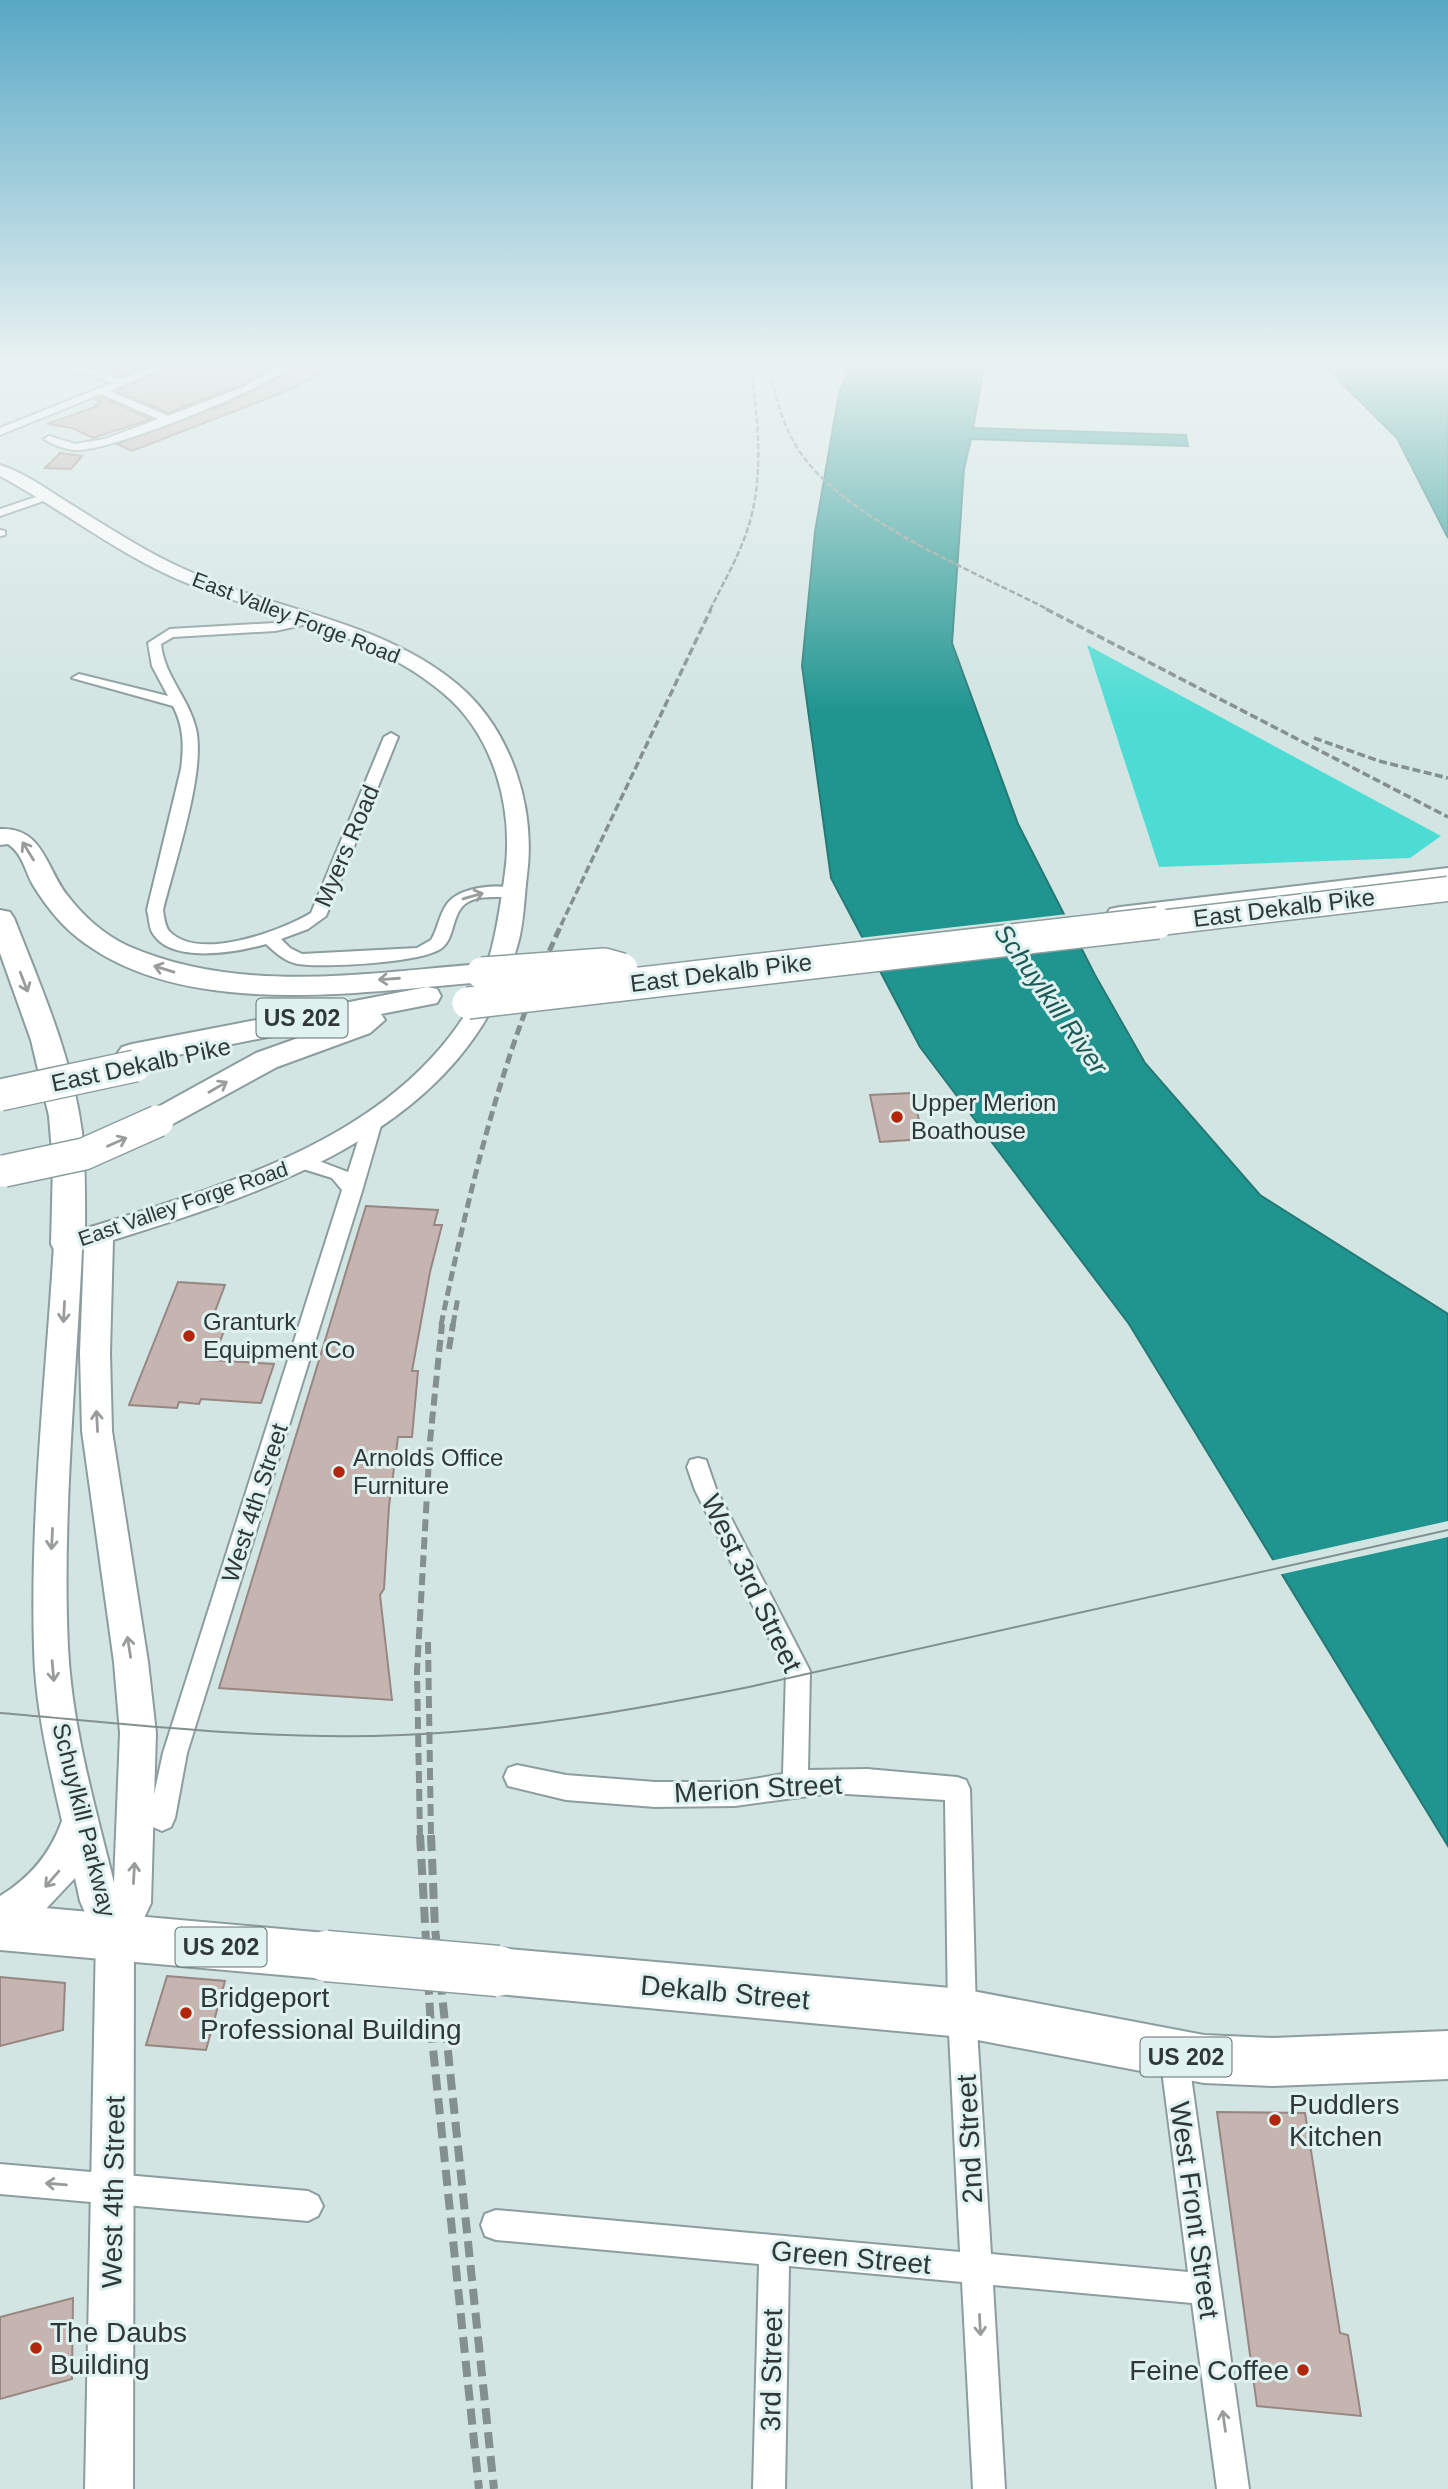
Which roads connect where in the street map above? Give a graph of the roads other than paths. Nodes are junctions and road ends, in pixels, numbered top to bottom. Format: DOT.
graph roads {
  1 [pos="17,479"];
  2 [pos="48,496"];
  3 [pos="0,513"];
  4 [pos="308,620"];
  5 [pos="79,678"];
  6 [pos="178,703"];
  7 [pos="391,737"];
  8 [pos="0,837"];
  9 [pos="1448,876"];
  10 [pos="1448,888"];
  11 [pos="516,892"];
  12 [pos="0,918"];
  13 [pos="271,939"];
  14 [pos="475,988"];
  15 [pos="374,1017"];
  16 [pos="133,1060"];
  17 [pos="0,1082"];
  18 [pos="0,1095"];
  19 [pos="373,1122"];
  20 [pos="303,1162"];
  21 [pos="2,1171"];
  22 [pos="353,1191"];
  23 [pos="99,1234"];
  24 [pos="68,1244"];
  25 [pos="698,1467"];
  26 [pos="517,1777"];
  27 [pos="795,1785"];
  28 [pos="957,1789"];
  29 [pos="162,1818"];
  30 [pos="80,1821"];
  31 [pos="0,1917"];
  32 [pos="0,1927"];
  33 [pos="115,1938"];
  34 [pos="962,2013"];
  35 [pos="1174,2055"];
  36 [pos="1431,2055"];
  37 [pos="0,2179"];
  38 [pos="112,2189"];
  39 [pos="307,2206"];
  40 [pos="496,2225"];
  41 [pos="774,2250"];
  42 [pos="977,2269"];
  43 [pos="1206,2289"];
  44 [pos="109,2489"];
  45 [pos="769,2489"];
  46 [pos="989,2489"];
  47 [pos="1233,2489"];
  1 -- 2 [label="main road, East Valley Forge Road"];
  2 -- 3 [label="street"];
  2 -- 4 [label="main road, East Valley Forge Road"];
  4 -- 6 [label="street"];
  4 -- 11 [label="main road, East Valley Forge Road"];
  5 -- 6 [label="street"];
  6 -- 13 [label="street"];
  7 -- 13 [label="street, Myers Road"];
  14 -- 8 [label="highway, one-way"];
  9 -- 14 [label="highway, East Dekalb Pike / US 202"];
  10 -- 14 [label="highway, East Dekalb Pike, bridge"];
  13 -- 11 [label="street, one-way"];
  11 -- 19 [label="main road, East Valley Forge Road"];
  12 -- 24 [label="highway, one-way"];
  14 -- 15 [label="highway, East Dekalb Pike"];
  14 -- 16 [label="highway, East Dekalb Pike / US 202"];
  15 -- 16 [label="highway, East Dekalb Pike"];
  21 -- 15 [label="highway, one-way, bridge"];
  16 -- 17 [label="highway, East Dekalb Pike / US 202"];
  16 -- 18 [label="highway, East Dekalb Pike, bridge"];
  19 -- 20 [label="main road, East Valley Forge Road"];
  19 -- 22 [label="street, West 4th Street"];
  20 -- 22 [label="street"];
  20 -- 23 [label="main road, East Valley Forge Road"];
  22 -- 29 [label="street, West 4th Street"];
  23 -- 24 [label="main road, East Valley Forge Road"];
  33 -- 23 [label="main road, Schuylkill Parkway, one-way"];
  24 -- 30 [label="main road, Schuylkill Parkway, one-way"];
  25 -- 27 [label="street, West 3rd Street"];
  26 -- 27 [label="street, Merion Street"];
  27 -- 28 [label="street, Merion Street"];
  28 -- 34 [label="street, 2nd Street"];
  30 -- 31 [label="main road, one-way"];
  30 -- 33 [label="main road, Schuylkill Parkway"];
  32 -- 33 [label="highway, Dekalb Street / US 202"];
  33 -- 34 [label="highway, Dekalb Street / US 202, bridge"];
  33 -- 38 [label="main road, West 4th Street"];
  34 -- 35 [label="highway, Dekalb Street / US 202"];
  34 -- 42 [label="street, 2nd Street"];
  35 -- 36 [label="highway, Dekalb Street / US 202"];
  35 -- 43 [label="street, West Front Street"];
  38 -- 37 [label="street, one-way"];
  38 -- 39 [label="street"];
  38 -- 44 [label="main road, West 4th Street"];
  40 -- 41 [label="street, Green Street"];
  41 -- 42 [label="street, Green Street"];
  41 -- 45 [label="street, 3rd Street"];
  42 -- 43 [label="street, Green Street"];
  42 -- 46 [label="street, 2nd Street, one-way"];
  47 -- 43 [label="street, West Front Street, one-way"];
}
